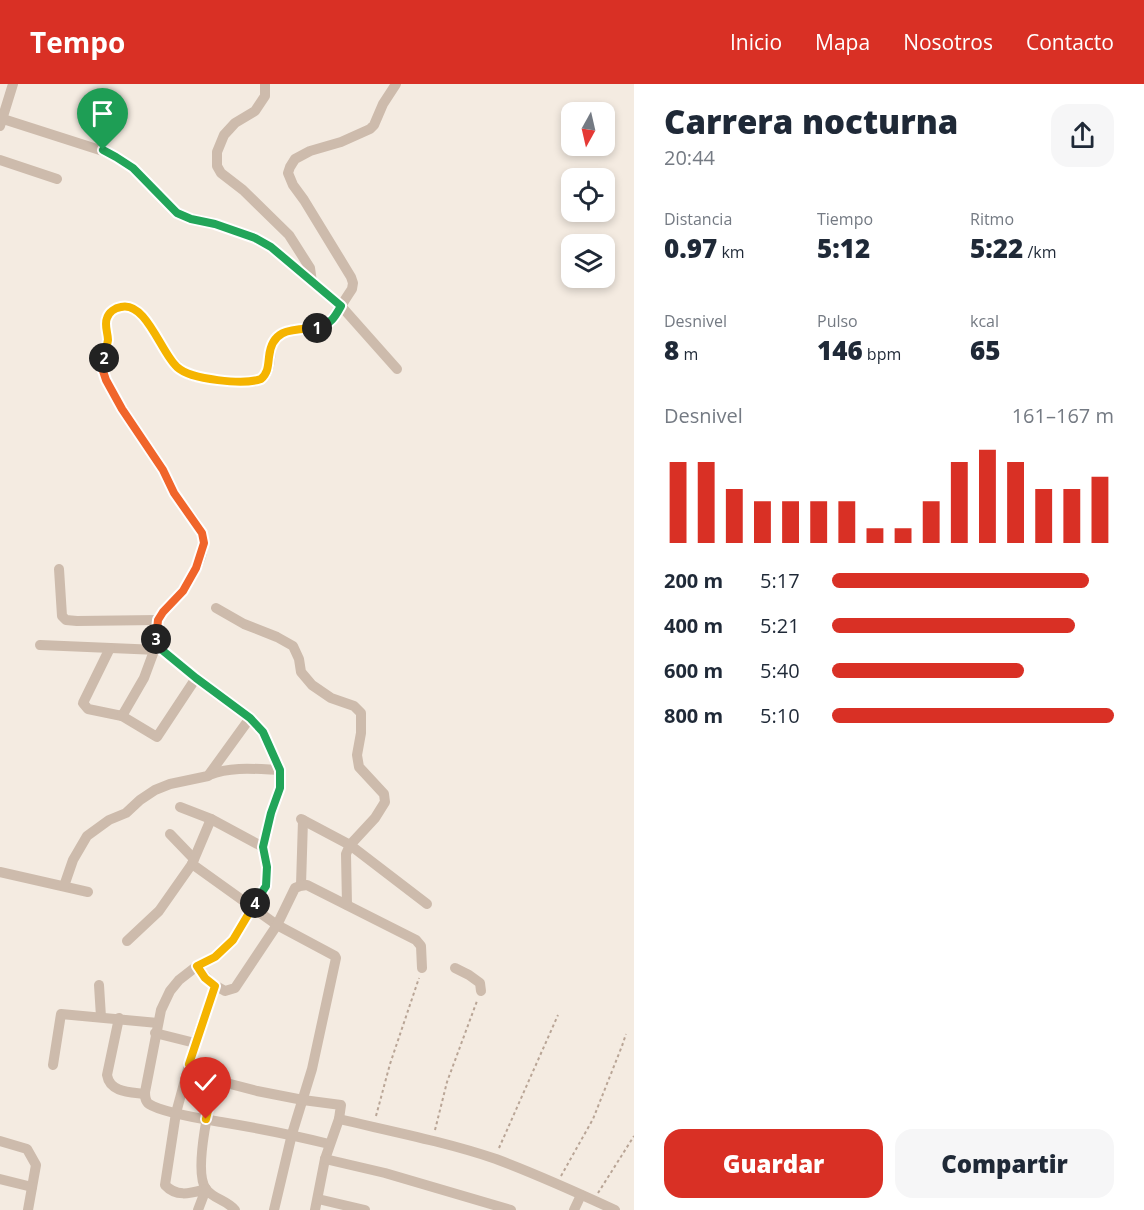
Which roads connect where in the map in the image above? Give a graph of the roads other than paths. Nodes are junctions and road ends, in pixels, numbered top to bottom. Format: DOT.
graph roads {
  1 [pos="14,84"];
  2 [pos="265,84"];
  3 [pos="396,84"];
  4 [pos="1,121"];
  5 [pos="0,160"];
  6 [pos="57,179"];
  7 [pos="312,282"];
  8 [pos="341,306"];
  9 [pos="397,369"];
  10 [pos="60,569"];
  11 [pos="216,608"];
  12 [pos="158,620"];
  13 [pos="40,645"];
  14 [pos="110,648"];
  15 [pos="158,650"];
  16 [pos="196,678"];
  17 [pos="122,716"];
  18 [pos="250,718"];
  19 [pos="280,770"];
  20 [pos="208,776"];
  21 [pos="180,807"];
  22 [pos="211,819"];
  23 [pos="170,834"];
  24 [pos="350,845"];
  25 [pos="263,847"];
  26 [pos="193,862"];
  27 [pos="0,872"];
  28 [pos="302,885"];
  29 [pos="64,886"];
  30 [pos="88,892"];
  31 [pos="427,904"];
  32 [pos="347,905"];
  33 [pos="252,907"];
  34 [pos="277,925"];
  35 [pos="127,941"];
  36 [pos="197,966"];
  37 [pos="422,968"];
  38 [pos="455,968"];
  39 [pos="99,985"];
  40 [pos="215,986"];
  41 [pos="481,991"];
  42 [pos="101,1017"];
  43 [pos="119,1018"];
  44 [pos="156,1028"];
  45 [pos="195,1043"];
  46 [pos="189,1064"];
  47 [pos="53,1065"];
  48 [pos="215,1080"];
  49 [pos="145,1094"];
  50 [pos="303,1100"];
  51 [pos="176,1113"];
  52 [pos="206,1119"];
  53 [pos="339,1119"];
  54 [pos="292,1134"];
  55 [pos="0,1141"];
  56 [pos="329,1144"];
  57 [pos="325,1159"];
  58 [pos="0,1179"];
  59 [pos="32,1187"];
  60 [pos="206,1189"];
  61 [pos="581,1195"];
  62 [pos="318,1198"];
  63 [pos="507,1209"];
  64 [pos="27,1210"];
  65 [pos="198,1210"];
  66 [pos="235,1210"];
  67 [pos="274,1210"];
  68 [pos="315,1210"];
  69 [pos="365,1210"];
  70 [pos="574,1210"];
  71 [pos="615,1210"];
  1 -- 4 [label="street"];
  2 -- 7 [label="street"];
  3 -- 8 [label="street"];
  4 -- 7 [label="street"];
  5 -- 6 [label="street"];
  7 -- 8 [label="street"];
  8 -- 9 [label="street"];
  8 -- 12 [label="street"];
  10 -- 12 [label="street"];
  11 -- 24 [label="street"];
  12 -- 15 [label="street"];
  13 -- 14 [label="street"];
  14 -- 15 [label="street"];
  14 -- 17 [label="street"];
  15 -- 16 [label="street"];
  15 -- 17 [label="street"];
  16 -- 17 [label="street"];
  16 -- 18 [label="street"];
  18 -- 19 [label="street"];
  18 -- 20 [label="street"];
  19 -- 20 [label="street"];
  19 -- 25 [label="street"];
  20 -- 29 [label="street"];
  21 -- 22 [label="street"];
  22 -- 25 [label="street"];
  22 -- 26 [label="street"];
  23 -- 26 [label="street"];
  24 -- 28 [label="street"];
  24 -- 31 [label="street"];
  24 -- 32 [label="street"];
  25 -- 33 [label="street"];
  26 -- 33 [label="street"];
  26 -- 35 [label="street"];
  27 -- 29 [label="street"];
  28 -- 32 [label="street"];
  28 -- 34 [label="street"];
  29 -- 30 [label="street"];
  32 -- 37 [label="street"];
  33 -- 34 [label="street"];
  33 -- 36 [label="street"];
  34 -- 40 [label="street"];
  34 -- 50 [label="street"];
  36 -- 40 [label="street"];
  36 -- 44 [label="street"];
  38 -- 41 [label="street"];
  39 -- 42 [label="street"];
  40 -- 45 [label="street"];
  42 -- 43 [label="street"];
  42 -- 47 [label="street"];
  43 -- 44 [label="street"];
  43 -- 49 [label="street"];
  44 -- 45 [label="street"];
  44 -- 49 [label="street"];
  45 -- 46 [label="street"];
  46 -- 48 [label="street"];
  46 -- 51 [label="street"];
  48 -- 50 [label="street"];
  48 -- 52 [label="street"];
  49 -- 51 [label="street"];
  50 -- 53 [label="street"];
  50 -- 54 [label="street"];
  51 -- 52 [label="street"];
  51 -- 60 [label="street"];
  52 -- 54 [label="street"];
  52 -- 60 [label="street"];
  53 -- 56 [label="street"];
  53 -- 61 [label="street"];
  54 -- 56 [label="street"];
  54 -- 67 [label="street"];
  55 -- 59 [label="street"];
  56 -- 57 [label="street"];
  57 -- 62 [label="street"];
  57 -- 63 [label="street"];
  58 -- 59 [label="street"];
  59 -- 64 [label="street"];
  60 -- 65 [label="street"];
  60 -- 66 [label="street"];
  61 -- 70 [label="street"];
  61 -- 71 [label="street"];
  62 -- 68 [label="street"];
  62 -- 69 [label="street"];
}
